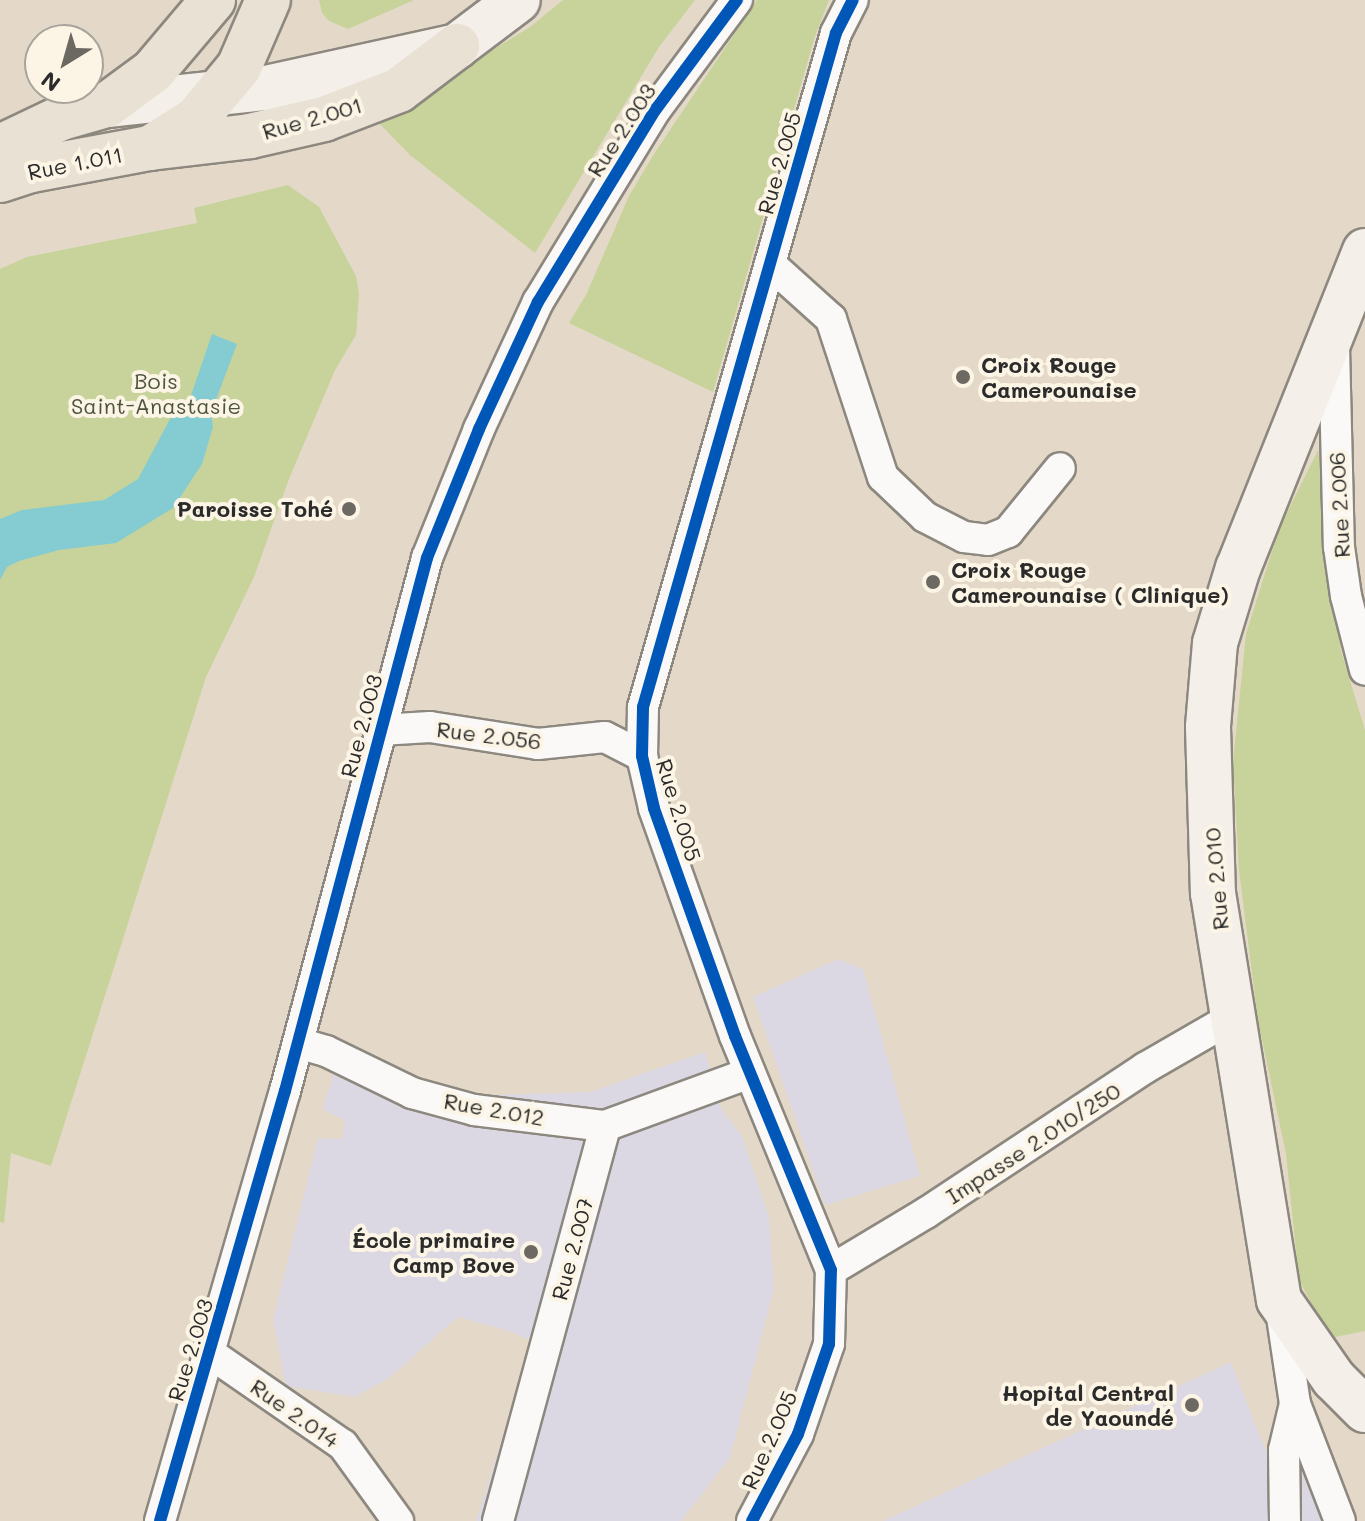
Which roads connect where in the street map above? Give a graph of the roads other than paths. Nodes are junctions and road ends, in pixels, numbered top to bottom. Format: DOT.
graph roads {
  1 [pos="213,0"];
  2 [pos="268,0"];
  3 [pos="518,0"];
  4 [pos="737,0"];
  5 [pos="853,0"];
  6 [pos="457,46"];
  7 [pos="217,93"];
  8 [pos="107,105"];
  9 [pos="0,147"];
  10 [pos="150,148"];
  11 [pos="0,180"];
  12 [pos="1365,251"];
  13 [pos="770,264"];
  14 [pos="1334,336"];
  15 [pos="1060,468"];
  16 [pos="1339,547"];
  17 [pos="1365,572"];
  18 [pos="1365,670"];
  19 [pos="380,730"];
  20 [pos="642,756"];
  21 [pos="1235,1016"];
  22 [pos="298,1043"];
  23 [pos="750,1073"];
  24 [pos="605,1126"];
  25 [pos="831,1270"];
  26 [pos="1279,1300"];
  27 [pos="211,1354"];
  28 [pos="1295,1404"];
  29 [pos="1365,1410"];
  30 [pos="160,1521"];
  31 [pos="398,1521"];
  32 [pos="498,1521"];
  33 [pos="752,1521"];
  34 [pos="1285,1521"];
  35 [pos="1340,1521"];
  1 -- 8 [label="main road"];
  2 -- 7 [label="main road"];
  3 -- 6 [label="main road"];
  4 -- 19 [label="street, Rue 2.003"];
  5 -- 13 [label="street, Rue 2.005"];
  6 -- 7 [label="main road"];
  6 -- 10 [label="main road, Rue 2.001"];
  7 -- 8 [label="main road"];
  7 -- 10 [label="main road"];
  8 -- 9 [label="main road, Rue 1.011"];
  10 -- 11 [label="main road, Rue 1.011"];
  12 -- 14 [label="main road, Rue 2.010"];
  13 -- 15 [label="street"];
  13 -- 20 [label="street, Rue 2.005"];
  14 -- 16 [label="street, Rue 2.006"];
  14 -- 21 [label="main road, Rue 2.010"];
  16 -- 17 [label="street"];
  16 -- 18 [label="street, Rue 2.006"];
  19 -- 20 [label="street, Rue 2.056"];
  19 -- 22 [label="street, Rue 2.003"];
  20 -- 23 [label="street, Rue 2.005"];
  21 -- 25 [label="street, Impasse 2.010/250"];
  21 -- 26 [label="main road, Rue 2.010"];
  22 -- 24 [label="street, Rue 2.012"];
  22 -- 27 [label="street, Rue 2.003"];
  23 -- 24 [label="street"];
  23 -- 25 [label="street, Rue 2.005"];
  24 -- 32 [label="street, Rue 2.007"];
  25 -- 33 [label="street, Rue 2.005"];
  26 -- 28 [label="street, Rue 2.010"];
  26 -- 29 [label="main road"];
  27 -- 30 [label="street, Rue 2.003"];
  27 -- 31 [label="street, Rue 2.014"];
  28 -- 34 [label="street"];
  28 -- 35 [label="street, Rue 2.010"];
}
